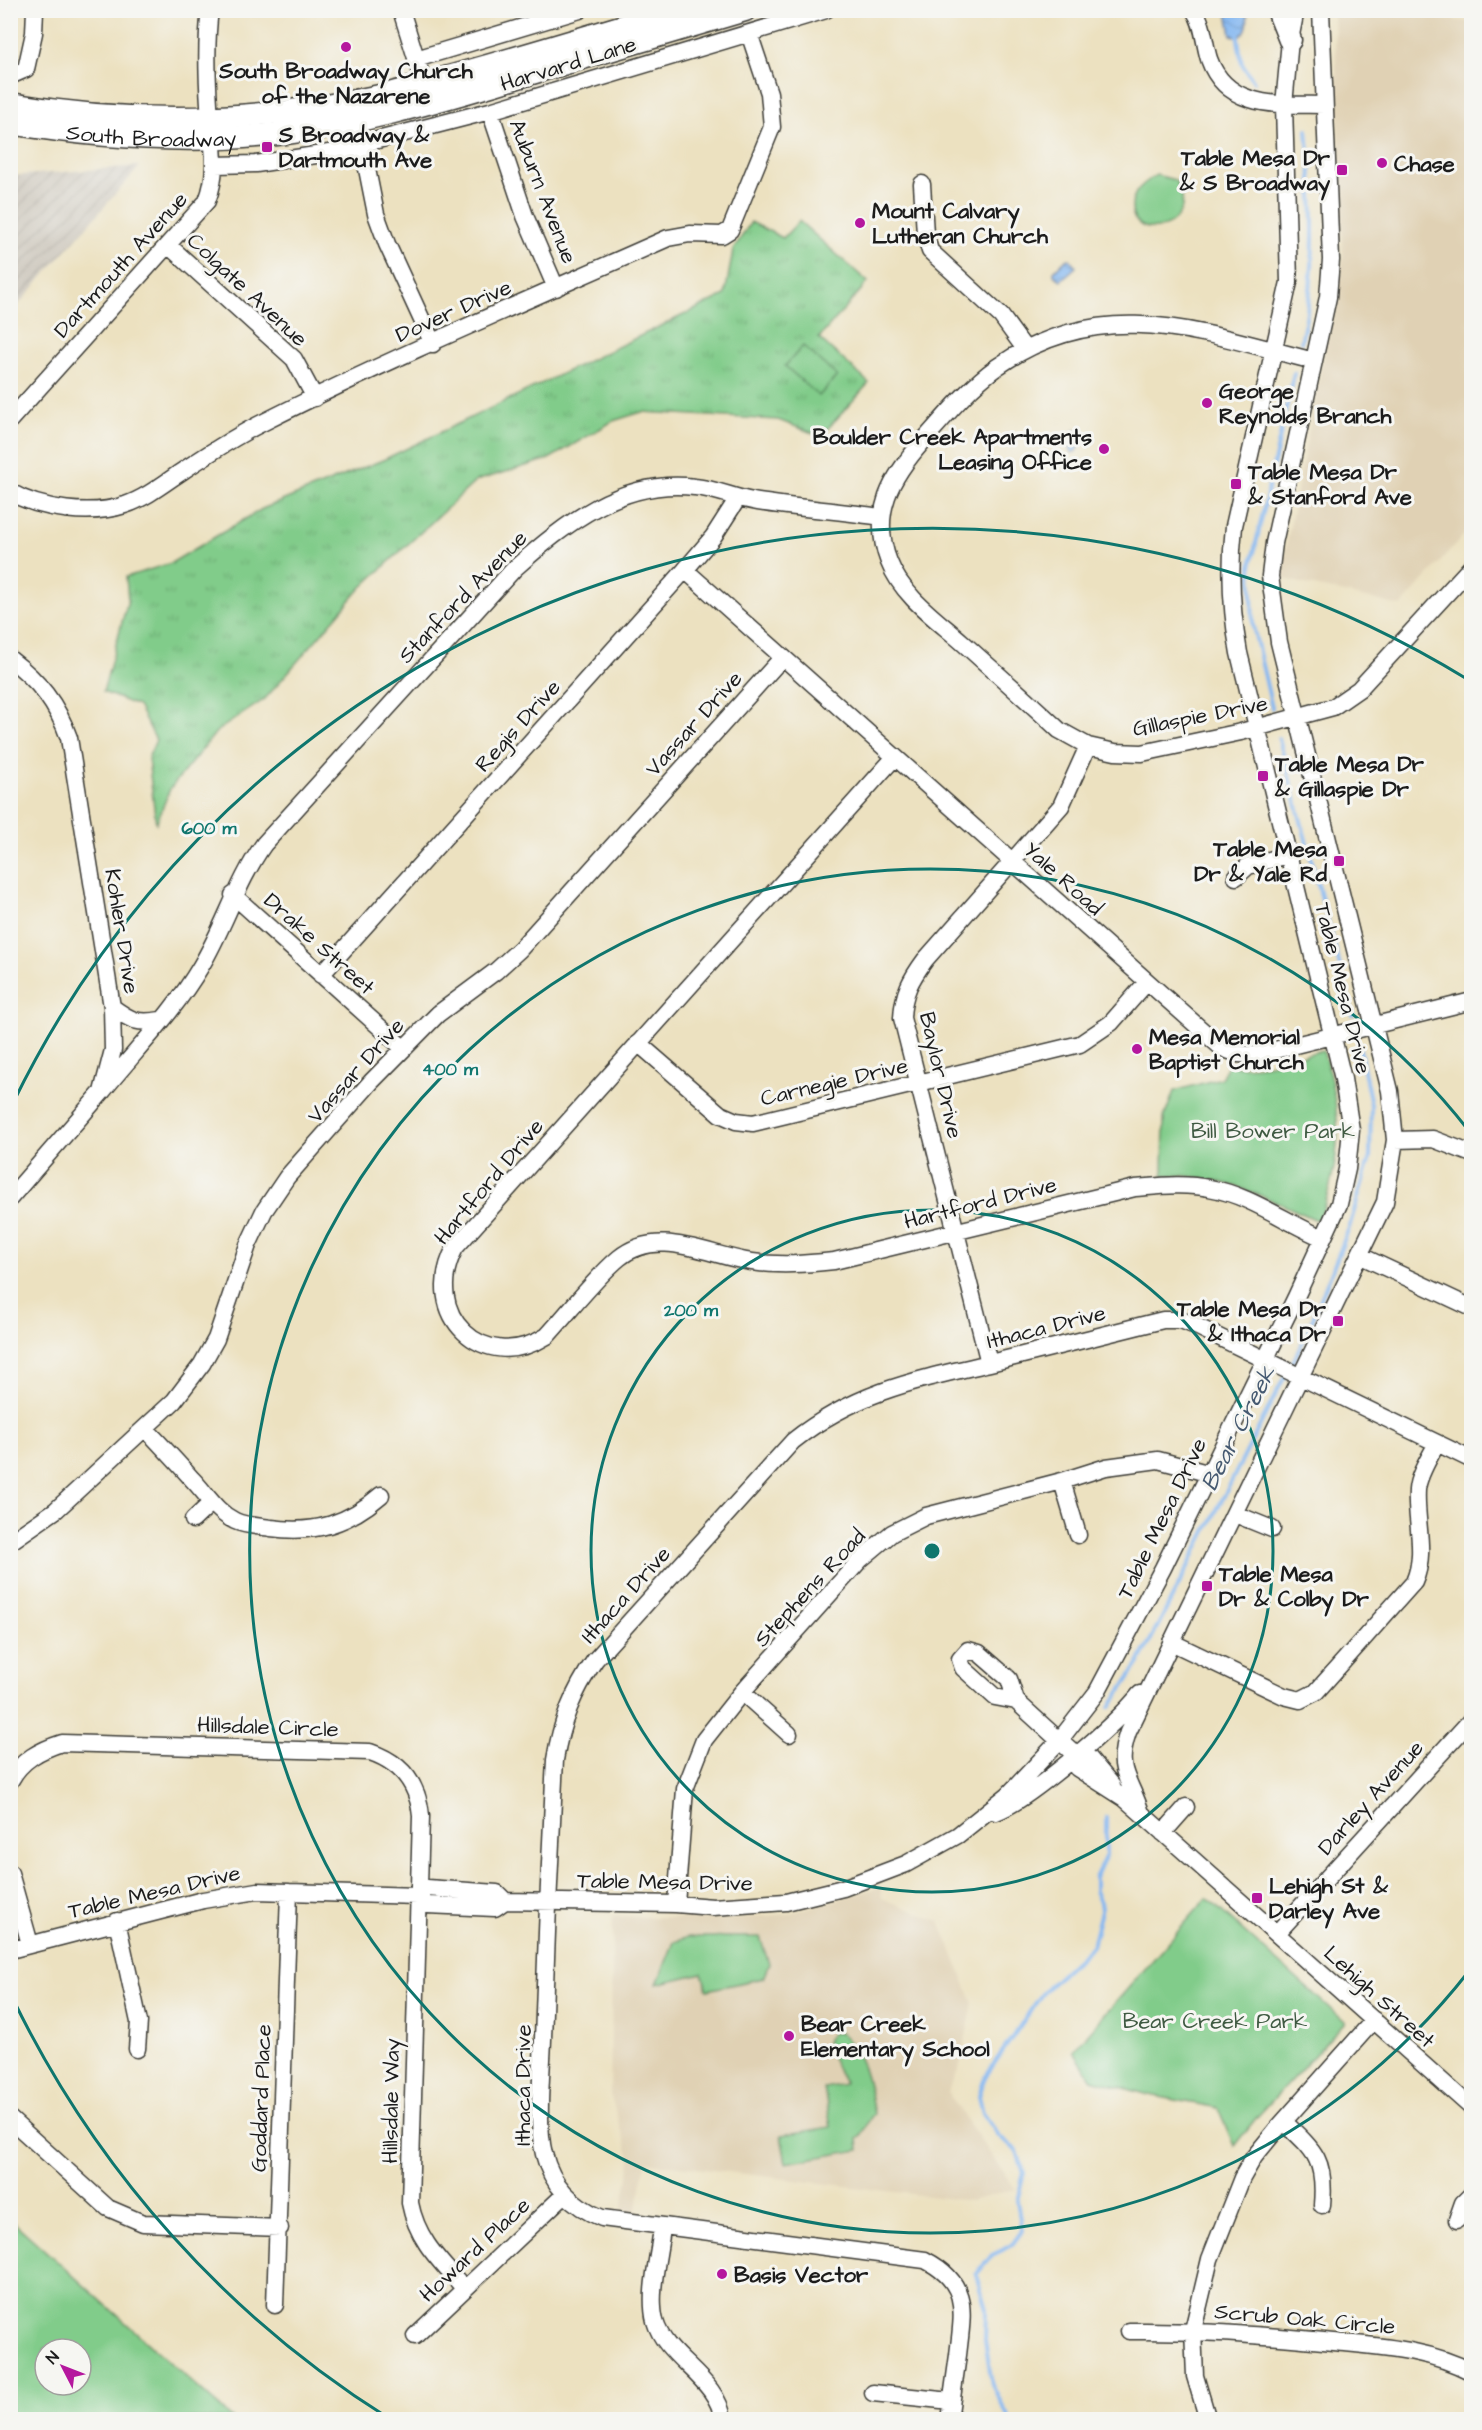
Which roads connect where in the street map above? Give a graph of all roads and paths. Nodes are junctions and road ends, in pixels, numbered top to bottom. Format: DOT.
graph roads {
  1 [pos="35,10"];
  2 [pos="210,10"];
  3 [pos="401,10"];
  4 [pos="580,10"];
  5 [pos="677,10"];
  6 [pos="745,10"];
  7 [pos="826,10"];
  8 [pos="1194,10"];
  9 [pos="1278,10"];
  10 [pos="1296,10"];
  11 [pos="1321,10"];
  12 [pos="749,33"];
  13 [pos="1290,40"];
  14 [pos="416,59"];
  15 [pos="18,73"];
  16 [pos="427,93"];
  17 [pos="10,104"];
  18 [pos="1284,105"];
  19 [pos="1324,105"];
  20 [pos="490,111"];
  21 [pos="10,123"];
  22 [pos="211,128"];
  23 [pos="362,144"];
  24 [pos="215,165"];
  25 [pos="922,184"];
  26 [pos="168,245"];
  27 [pos="556,288"];
  28 [pos="433,344"];
  29 [pos="1024,349"];
  30 [pos="1275,351"];
  31 [pos="1314,361"];
  32 [pos="315,398"];
  33 [pos="10,420"];
  34 [pos="10,492"];
  35 [pos="738,498"];
  36 [pos="881,517"];
  37 [pos="1472,566"];
  38 [pos="686,570"];
  39 [pos="782,657"];
  40 [pos="10,659"];
  41 [pos="1299,717"];
  42 [pos="1256,727"];
  43 [pos="1088,746"];
  44 [pos="895,757"];
  45 [pos="1287,855"];
  46 [pos="1013,862"];
  47 [pos="1236,877"];
  48 [pos="233,895"];
  49 [pos="321,975"];
  50 [pos="1147,982"];
  51 [pos="1472,1001"];
  52 [pos="112,1007"];
  53 [pos="162,1020"];
  54 [pos="1376,1024"];
  55 [pos="1333,1035"];
  56 [pos="638,1043"];
  57 [pos="403,1048"];
  58 [pos="921,1084"];
  59 [pos="102,1092"];
  60 [pos="1395,1140"];
  61 [pos="1472,1154"];
  62 [pos="10,1198"];
  63 [pos="956,1231"];
  64 [pos="1323,1238"];
  65 [pos="1361,1256"];
  66 [pos="1472,1308"];
  67 [pos="1270,1361"];
  68 [pos="989,1363"];
  69 [pos="1296,1375"];
  70 [pos="145,1428"];
  71 [pos="1437,1443"];
  72 [pos="1472,1460"];
  73 [pos="1207,1473"];
  74 [pos="1062,1481"];
  75 [pos="381,1495"];
  76 [pos="211,1503"];
  77 [pos="1235,1514"];
  78 [pos="193,1520"];
  79 [pos="1272,1529"];
  80 [pos="1078,1535"];
  81 [pos="10,1542"];
  82 [pos="1172,1642"];
  83 [pos="1155,1674"];
  84 [pos="742,1692"];
  85 [pos="1016,1701"];
  86 [pos="1472,1719"];
  87 [pos="789,1734"];
  88 [pos="1059,1741"];
  89 [pos="1074,1754"];
  90 [pos="10,1781"];
  91 [pos="1186,1807"];
  92 [pos="1142,1813"];
  93 [pos="984,1816"];
  94 [pos="1163,1833"];
  95 [pos="10,1873"];
  96 [pos="288,1892"];
  97 [pos="417,1896"];
  98 [pos="548,1901"];
  99 [pos="676,1904"];
  100 [pos="117,1922"];
  101 [pos="1277,1933"];
  102 [pos="30,1944"];
  103 [pos="10,1950"];
  104 [pos="1374,2020"];
  105 [pos="137,2049"];
  106 [pos="1472,2108"];
  107 [pos="10,2119"];
  108 [pos="1284,2122"];
  109 [pos="1472,2194"];
  110 [pos="564,2195"];
  111 [pos="1323,2205"];
  112 [pos="1457,2220"];
  113 [pos="280,2228"];
  114 [pos="663,2228"];
  115 [pos="464,2288"];
  116 [pos="275,2305"];
  117 [pos="1192,2330"];
  118 [pos="1129,2331"];
  119 [pos="414,2336"];
  120 [pos="1472,2372"];
  121 [pos="873,2393"];
  122 [pos="951,2401"];
  123 [pos="723,2420"];
  124 [pos="949,2420"];
  125 [pos="1208,2420"];
  1 -- 15 [label="street"];
  2 -- 22 [label="street, Dartmouth Avenue"];
  3 -- 14 [label="street"];
  4 -- 14 [label="street"];
  5 -- 16 [label="main road, South Broadway"];
  6 -- 16 [label="main road, South Broadway"];
  7 -- 12 [label="street, Harvard Lane"];
  8 -- 18 [label="street"];
  9 -- 13 [label="main road"];
  10 -- 13 [label="street, Table Mesa Drive"];
  11 -- 19 [label="street, Table Mesa Drive"];
  12 -- 20 [label="street, Harvard Lane"];
  12 -- 27 [label="street, Dover Drive"];
  13 -- 18 [label="street, Table Mesa Drive"];
  14 -- 16 [label="street"];
  16 -- 22 [label="main road, South Broadway"];
  17 -- 22 [label="main road, South Broadway"];
  18 -- 19 [label="street"];
  18 -- 30 [label="street, Table Mesa Drive"];
  19 -- 31 [label="street, Table Mesa Drive"];
  20 -- 23 [label="street, Harvard Lane"];
  20 -- 27 [label="street, Auburn Avenue"];
  21 -- 22 [label="main road, South Broadway"];
  22 -- 24 [label="street, Dartmouth Avenue"];
  23 -- 24 [label="street, Harvard Lane"];
  23 -- 28 [label="street"];
  24 -- 26 [label="street, Dartmouth Avenue"];
  25 -- 29 [label="street"];
  26 -- 32 [label="street, Colgate Avenue"];
  26 -- 33 [label="street, Dartmouth Avenue"];
  27 -- 28 [label="street, Dover Drive"];
  28 -- 32 [label="street, Dover Drive"];
  29 -- 30 [label="street"];
  29 -- 36 [label="street"];
  30 -- 31 [label="street"];
  30 -- 42 [label="street, Table Mesa Drive"];
  31 -- 41 [label="street, Table Mesa Drive"];
  32 -- 34 [label="street, Dover Drive"];
  35 -- 36 [label="street, Stanford Avenue"];
  35 -- 38 [label="street, Regis Drive"];
  35 -- 48 [label="street, Stanford Avenue"];
  36 -- 43 [label="street, Gillaspie Drive"];
  37 -- 41 [label="street, Gillaspie Drive"];
  38 -- 39 [label="street, Yale Road"];
  38 -- 49 [label="street, Regis Drive"];
  39 -- 44 [label="street, Yale Road"];
  39 -- 57 [label="street, Vassar Drive"];
  40 -- 52 [label="street, Kohler Drive"];
  41 -- 42 [label="street, Gillaspie Drive"];
  41 -- 54 [label="street, Table Mesa Drive"];
  42 -- 43 [label="street, Gillaspie Drive"];
  42 -- 45 [label="street, Table Mesa Drive"];
  43 -- 46 [label="street, Baylor Drive"];
  44 -- 46 [label="street, Yale Road"];
  44 -- 56 [label="street, Hartford Drive"];
  45 -- 47 [label="street"];
  45 -- 55 [label="street, Table Mesa Drive"];
  46 -- 50 [label="street, Yale Road"];
  46 -- 58 [label="street, Baylor Drive"];
  48 -- 49 [label="street, Drake Street"];
  48 -- 53 [label="street, Stanford Avenue"];
  49 -- 57 [label="street, Drake Street"];
  50 -- 55 [label="street, Yale Road"];
  50 -- 58 [label="street, Carnegie Drive"];
  51 -- 54 [label="street, Yale Road"];
  52 -- 53 [label="street"];
  52 -- 59 [label="street, Kohler Drive"];
  53 -- 59 [label="street, Stanford Avenue"];
  54 -- 55 [label="street, Yale Road"];
  54 -- 60 [label="street, Table Mesa Drive"];
  55 -- 64 [label="street, Table Mesa Drive"];
  56 -- 58 [label="street, Carnegie Drive"];
  56 -- 63 [label="street, Hartford Drive"];
  57 -- 70 [label="street, Vassar Drive"];
  58 -- 63 [label="street, Baylor Drive"];
  59 -- 62 [label="street, Kohler Drive"];
  60 -- 61 [label="street"];
  60 -- 65 [label="street, Table Mesa Drive"];
  63 -- 64 [label="street, Hartford Drive"];
  63 -- 68 [label="street, Baylor Drive"];
  64 -- 67 [label="street, Table Mesa Drive"];
  65 -- 66 [label="street"];
  65 -- 69 [label="street, Table Mesa Drive"];
  67 -- 68 [label="street, Ithaca Drive"];
  67 -- 69 [label="street, Ithaca Drive"];
  67 -- 73 [label="street, Table Mesa Drive"];
  68 -- 98 [label="street, Ithaca Drive"];
  69 -- 71 [label="street, Ithaca Drive"];
  69 -- 77 [label="street, Table Mesa Drive"];
  70 -- 76 [label="street"];
  70 -- 81 [label="street, Vassar Drive"];
  71 -- 72 [label="street, Ithaca Drive"];
  71 -- 82 [label="street"];
  73 -- 74 [label="street, Stephens Road"];
  73 -- 88 [label="street, Table Mesa Drive"];
  74 -- 80 [label="street"];
  74 -- 84 [label="street, Stephens Road"];
  75 -- 76 [label="street"];
  76 -- 78 [label="street"];
  77 -- 79 [label="street"];
  77 -- 82 [label="street, Table Mesa Drive"];
  82 -- 83 [label="street, Table Mesa Drive"];
  83 -- 89 [label="street, Table Mesa Drive"];
  83 -- 92 [label="street, Table Mesa Drive"];
  84 -- 87 [label="street"];
  84 -- 99 [label="street, Stephens Road"];
  85 -- 88 [label="street, Lehigh Street"];
  86 -- 101 [label="street, Darley Avenue"];
  88 -- 89 [label="street, Lehigh Street"];
  88 -- 93 [label="street, Table Mesa Drive"];
  89 -- 92 [label="street, Lehigh Street"];
  89 -- 93 [label="street, Table Mesa Drive"];
  90 -- 97 [label="street, Hillsdale Circle"];
  91 -- 94 [label="street"];
  92 -- 94 [label="street, Lehigh Street"];
  93 -- 99 [label="street, Table Mesa Drive"];
  94 -- 101 [label="street, Lehigh Street"];
  95 -- 102 [label="street"];
  96 -- 97 [label="street, Table Mesa Drive"];
  96 -- 100 [label="street, Table Mesa Drive"];
  96 -- 113 [label="street, Goddard Place"];
  97 -- 98 [label="street, Table Mesa Drive"];
  97 -- 115 [label="street, Hillsdale Way"];
  98 -- 99 [label="street, Table Mesa Drive"];
  98 -- 110 [label="street, Ithaca Drive"];
  100 -- 102 [label="street, Table Mesa Drive"];
  100 -- 105 [label="street"];
  101 -- 104 [label="street, Lehigh Street"];
  102 -- 103 [label="street, Table Mesa Drive"];
  104 -- 106 [label="street, Lehigh Street"];
  104 -- 108 [label="street"];
  107 -- 113 [label="street"];
  108 -- 111 [label="street"];
  108 -- 117 [label="street"];
  109 -- 112 [label="street"];
  110 -- 114 [label="street, Ithaca Drive"];
  110 -- 115 [label="street, Howard Place"];
  113 -- 116 [label="street, Goddard Place"];
  114 -- 122 [label="street, Ithaca Drive"];
  114 -- 123 [label="street"];
  115 -- 119 [label="street, Howard Place"];
  117 -- 118 [label="street, Scrub Oak Circle"];
  117 -- 120 [label="street, Scrub Oak Circle"];
  117 -- 125 [label="street"];
  121 -- 122 [label="street"];
  122 -- 124 [label="street, Ithaca Drive"];
}
